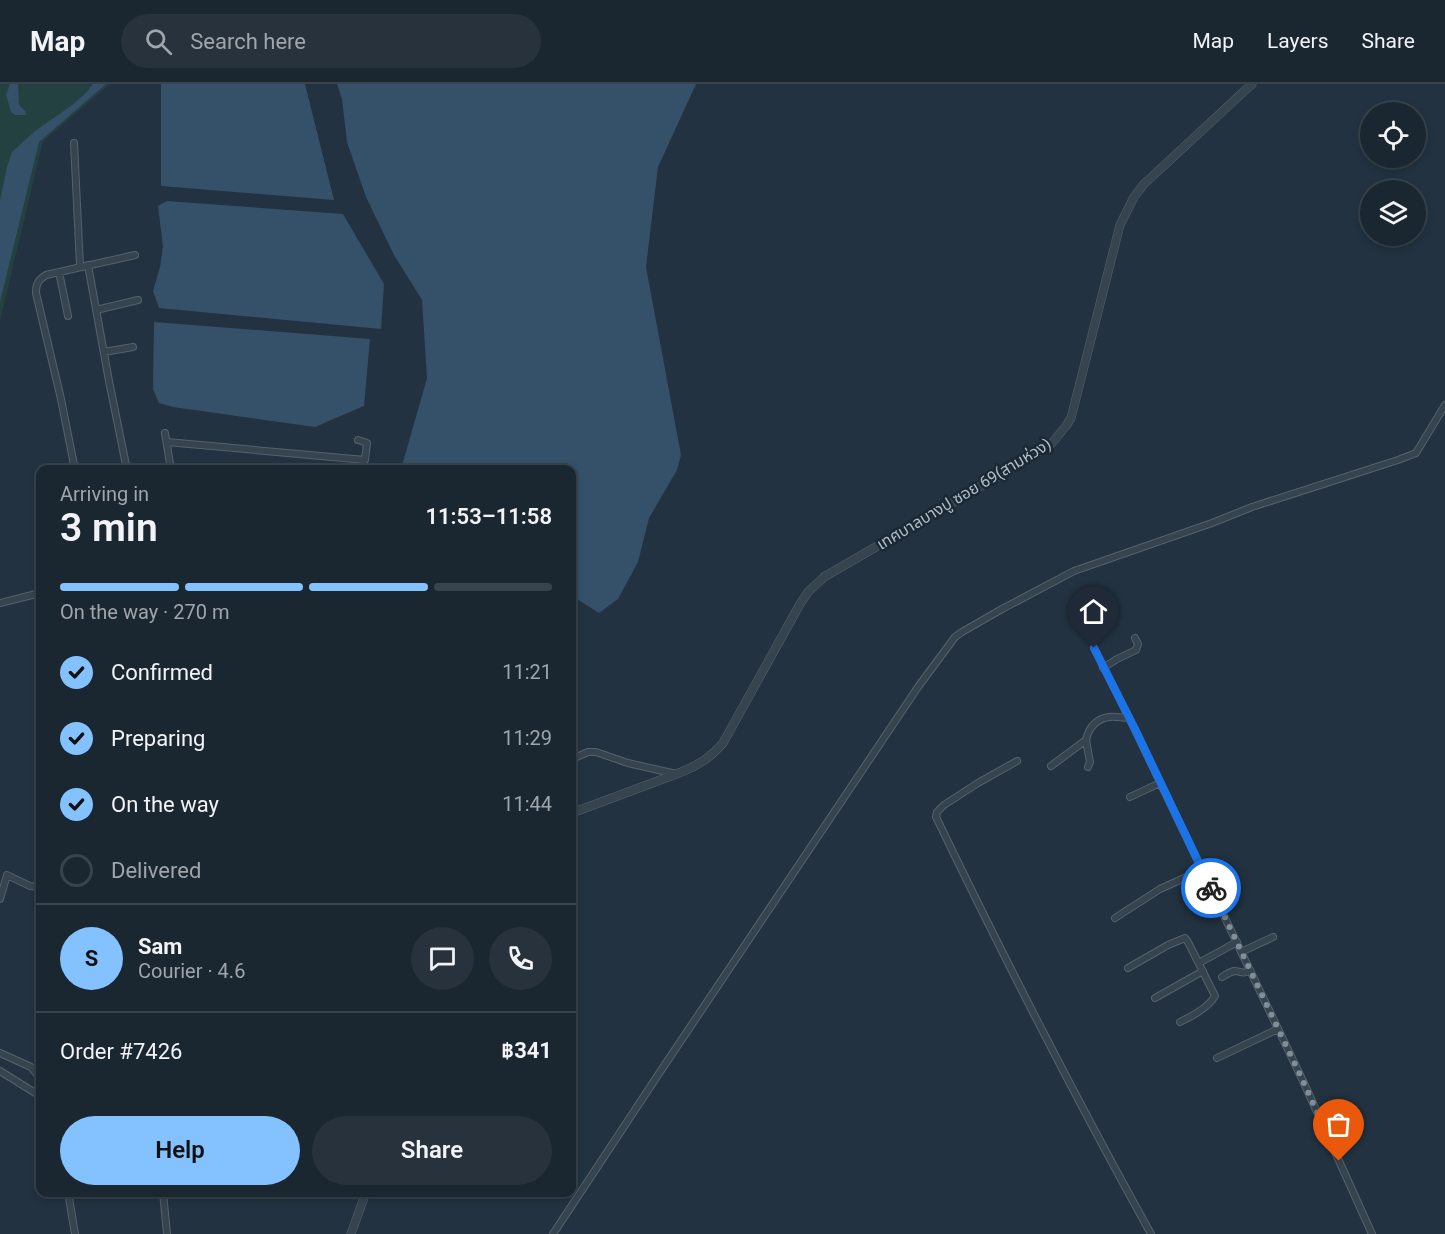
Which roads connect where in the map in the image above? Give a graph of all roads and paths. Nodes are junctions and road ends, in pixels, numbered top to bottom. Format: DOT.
graph roads {
  1 [pos="1252,84"];
  2 [pos="74,142"];
  3 [pos="135,255"];
  4 [pos="88,265"];
  5 [pos="80,266"];
  6 [pos="59,272"];
  7 [pos="138,300"];
  8 [pos="96,310"];
  9 [pos="68,316"];
  10 [pos="133,347"];
  11 [pos="104,352"];
  12 [pos="1445,405"];
  13 [pos="165,433"];
  14 [pos="358,440"];
  15 [pos="167,442"];
  16 [pos="365,460"];
  17 [pos="74,465"];
  18 [pos="126,465"];
  19 [pos="170,465"];
  20 [pos="365,465"];
  21 [pos="36,594"];
  22 [pos="0,603"];
  23 [pos="1135,638"];
  24 [pos="1094,648"];
  25 [pos="1103,668"];
  26 [pos="1129,718"];
  27 [pos="1086,740"];
  28 [pos="576,757"];
  29 [pos="1017,761"];
  30 [pos="1051,766"];
  31 [pos="1088,767"];
  32 [pos="676,774"];
  33 [pos="1160,783"];
  34 [pos="1130,797"];
  35 [pos="576,812"];
  36 [pos="1202,870"];
  37 [pos="36,887"];
  38 [pos="0,899"];
  39 [pos="1115,918"];
  40 [pos="1273,937"];
  41 [pos="1237,942"];
  42 [pos="1242,952"];
  43 [pos="1199,963"];
  44 [pos="1128,968"];
  45 [pos="1250,969"];
  46 [pos="1203,971"];
  47 [pos="1222,976"];
  48 [pos="1155,998"];
  49 [pos="1180,1022"];
  50 [pos="1278,1029"];
  51 [pos="0,1053"];
  52 [pos="1217,1058"];
  53 [pos="0,1071"];
  54 [pos="36,1073"];
  55 [pos="36,1093"];
  56 [pos="69,1197"];
  57 [pos="163,1197"];
  58 [pos="364,1197"];
  59 [pos="75,1234"];
  60 [pos="167,1234"];
  61 [pos="351,1234"];
  62 [pos="553,1234"];
  63 [pos="1151,1234"];
  64 [pos="1372,1234"];
  1 -- 32 [label="street, เทศบาลบางปู ซอย 69(สามห่วง)"];
  2 -- 5 [label="street"];
  3 -- 4 [label="street"];
  4 -- 5 [label="street"];
  4 -- 8 [label="street"];
  5 -- 6 [label="street"];
  6 -- 9 [label="street"];
  6 -- 17 [label="street"];
  7 -- 8 [label="street"];
  8 -- 11 [label="street"];
  10 -- 11 [label="street"];
  11 -- 18 [label="street"];
  12 -- 62 [label="street"];
  13 -- 15 [label="street"];
  14 -- 16 [label="street"];
  15 -- 16 [label="street"];
  15 -- 19 [label="street"];
  16 -- 20 [label="street"];
  21 -- 22 [label="street"];
  23 -- 25 [label="street"];
  24 -- 25 [label="street"];
  25 -- 26 [label="street"];
  26 -- 27 [label="street"];
  26 -- 33 [label="street"];
  27 -- 30 [label="street"];
  27 -- 31 [label="street"];
  28 -- 32 [label="street"];
  29 -- 63 [label="street"];
  32 -- 35 [label="street, เทศบาลบางปู ซอย 69(สามห่วง)"];
  33 -- 34 [label="street"];
  33 -- 36 [label="street"];
  36 -- 39 [label="street"];
  36 -- 41 [label="street"];
  37 -- 38 [label="street"];
  40 -- 42 [label="street"];
  41 -- 42 [label="street"];
  41 -- 43 [label="street"];
  42 -- 45 [label="street"];
  43 -- 44 [label="street"];
  43 -- 46 [label="street"];
  45 -- 47 [label="street"];
  45 -- 50 [label="street"];
  46 -- 48 [label="street"];
  46 -- 49 [label="street"];
  50 -- 52 [label="street"];
  50 -- 64 [label="street"];
  51 -- 54 [label="street"];
  53 -- 55 [label="street"];
  56 -- 59 [label="street"];
  57 -- 60 [label="street"];
  58 -- 61 [label="street"];
}
